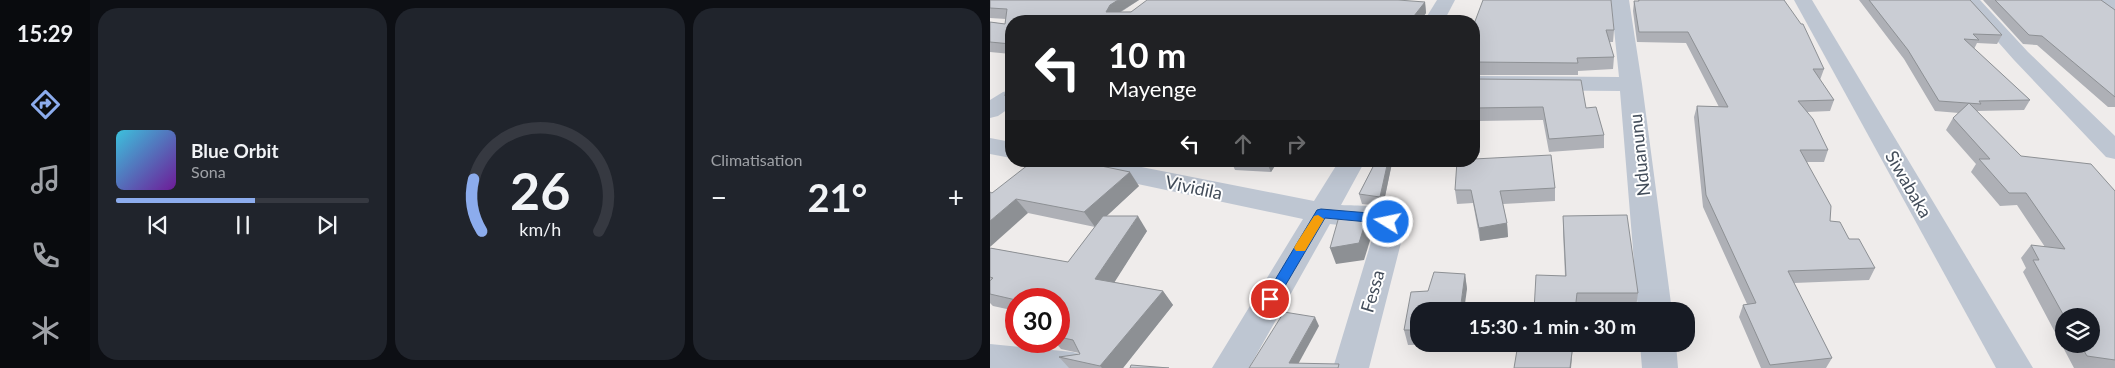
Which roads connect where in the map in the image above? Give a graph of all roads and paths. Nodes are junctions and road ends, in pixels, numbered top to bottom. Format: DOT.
graph roads {
  1 [pos="1446,0"];
  2 [pos="1620,0"];
  3 [pos="1803,0"];
  4 [pos="1970,0"];
  5 [pos="2109,0"];
  6 [pos="2115,4"];
  7 [pos="1437,15"];
  8 [pos="1480,83"];
  9 [pos="1631,84"];
  10 [pos="1005,101"];
  11 [pos="990,111"];
  12 [pos="990,146"];
  13 [pos="1005,149"];
  14 [pos="2115,151"];
  15 [pos="1096,167"];
  16 [pos="1348,167"];
  17 [pos="1321,213"];
  18 [pos="1654,302"];
  19 [pos="1659,352"];
  20 [pos="990,360"];
  21 [pos="1073,368"];
  22 [pos="1230,368"];
  23 [pos="1350,368"];
  24 [pos="1660,368"];
  25 [pos="2015,368"];
  1 -- 7 [label="street"];
  2 -- 9 [label="street, Nduanunu"];
  3 -- 25 [label="street, Siwabaka"];
  4 -- 14 [label="street"];
  5 -- 6 [label="street"];
  8 -- 9 [label="street"];
  9 -- 18 [label="street, Nduanunu"];
  10 -- 11 [label="street"];
  12 -- 13 [label="street"];
  15 -- 17 [label="street, Vividila"];
  16 -- 17 [label="street"];
  17 -- 22 [label="street"];
  17 -- 23 [label="street, Fessa"];
  19 -- 24 [label="street"];
  20 -- 21 [label="street"];
}
